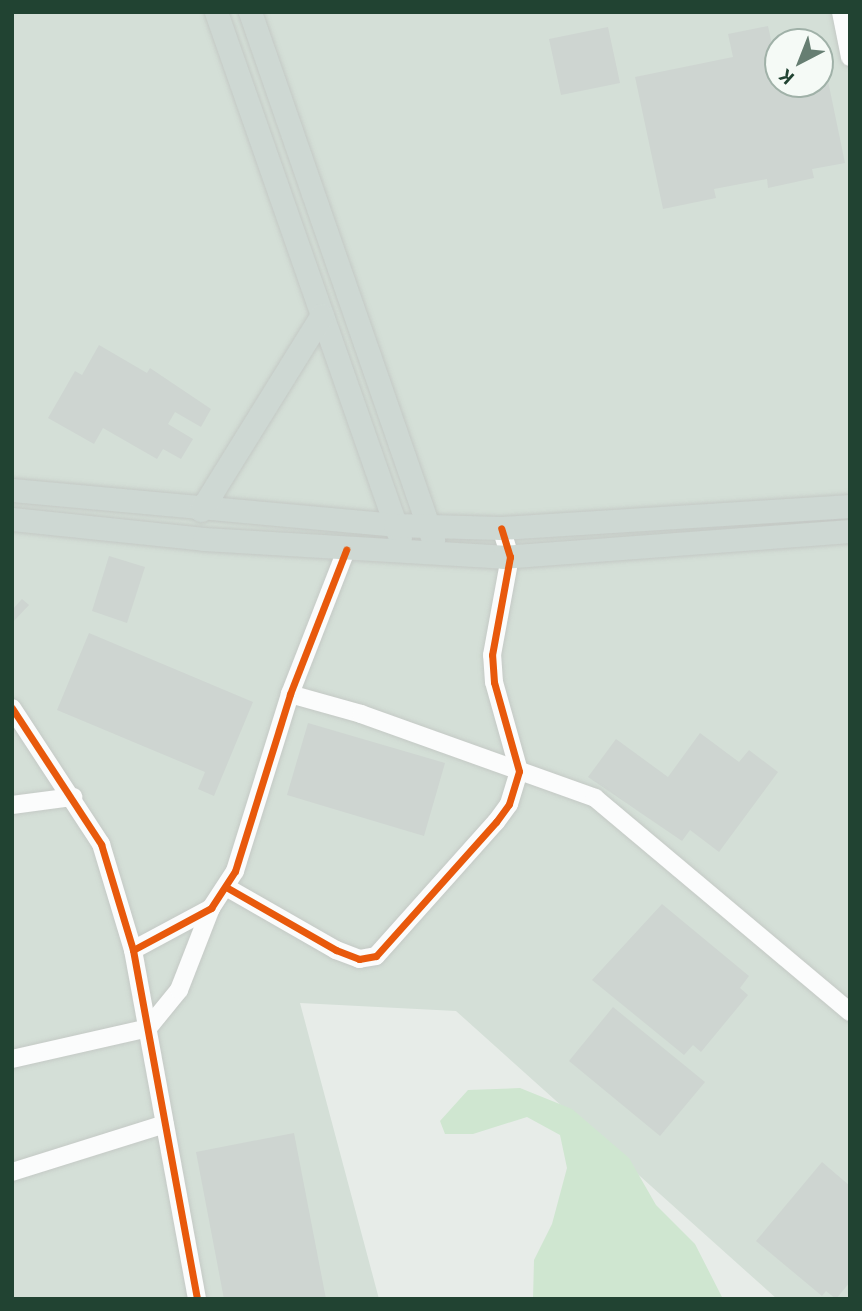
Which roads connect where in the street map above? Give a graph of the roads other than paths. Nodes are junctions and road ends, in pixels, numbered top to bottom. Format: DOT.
graph roads {
  1 [pos="216,12"];
  2 [pos="250,12"];
  3 [pos="841,12"];
  4 [pos="850,57"];
  5 [pos="322,314"];
  6 [pos="12,489"];
  7 [pos="850,506"];
  8 [pos="201,510"];
  9 [pos="12,519"];
  10 [pos="395,526"];
  11 [pos="429,526"];
  12 [pos="500,528"];
  13 [pos="850,531"];
  14 [pos="346,550"];
  15 [pos="405,555"];
  16 [pos="439,556"];
  17 [pos="510,557"];
  18 [pos="290,694"];
  19 [pos="12,708"];
  20 [pos="519,771"];
  21 [pos="73,797"];
  22 [pos="12,806"];
  23 [pos="226,887"];
  24 [pos="211,908"];
  25 [pos="133,950"];
  26 [pos="850,1012"];
  27 [pos="148,1028"];
  28 [pos="12,1059"];
  29 [pos="165,1124"];
  30 [pos="12,1172"];
  31 [pos="197,1299"];
  1 -- 5 [label="main road"];
  2 -- 11 [label="main road"];
  3 -- 4 [label="street"];
  5 -- 8 [label="main road"];
  5 -- 10 [label="main road"];
  6 -- 8 [label="main road"];
  7 -- 12 [label="main road"];
  8 -- 10 [label="main road"];
  9 -- 14 [label="main road"];
  10 -- 11 [label="main road"];
  10 -- 15 [label="main road"];
  11 -- 12 [label="main road"];
  11 -- 16 [label="main road"];
  12 -- 17 [label="street"];
  13 -- 17 [label="main road"];
  14 -- 15 [label="main road"];
  14 -- 18 [label="street"];
  15 -- 16 [label="main road"];
  16 -- 17 [label="main road"];
  17 -- 20 [label="street"];
  18 -- 20 [label="street"];
  18 -- 23 [label="street"];
  19 -- 21 [label="street"];
  20 -- 23 [label="street"];
  20 -- 26 [label="street"];
  21 -- 22 [label="street"];
  21 -- 25 [label="street"];
  23 -- 24 [label="street"];
  24 -- 25 [label="street"];
  24 -- 27 [label="street"];
  25 -- 27 [label="street"];
  27 -- 28 [label="street"];
  27 -- 29 [label="street"];
  29 -- 30 [label="street"];
  29 -- 31 [label="street"];
}
